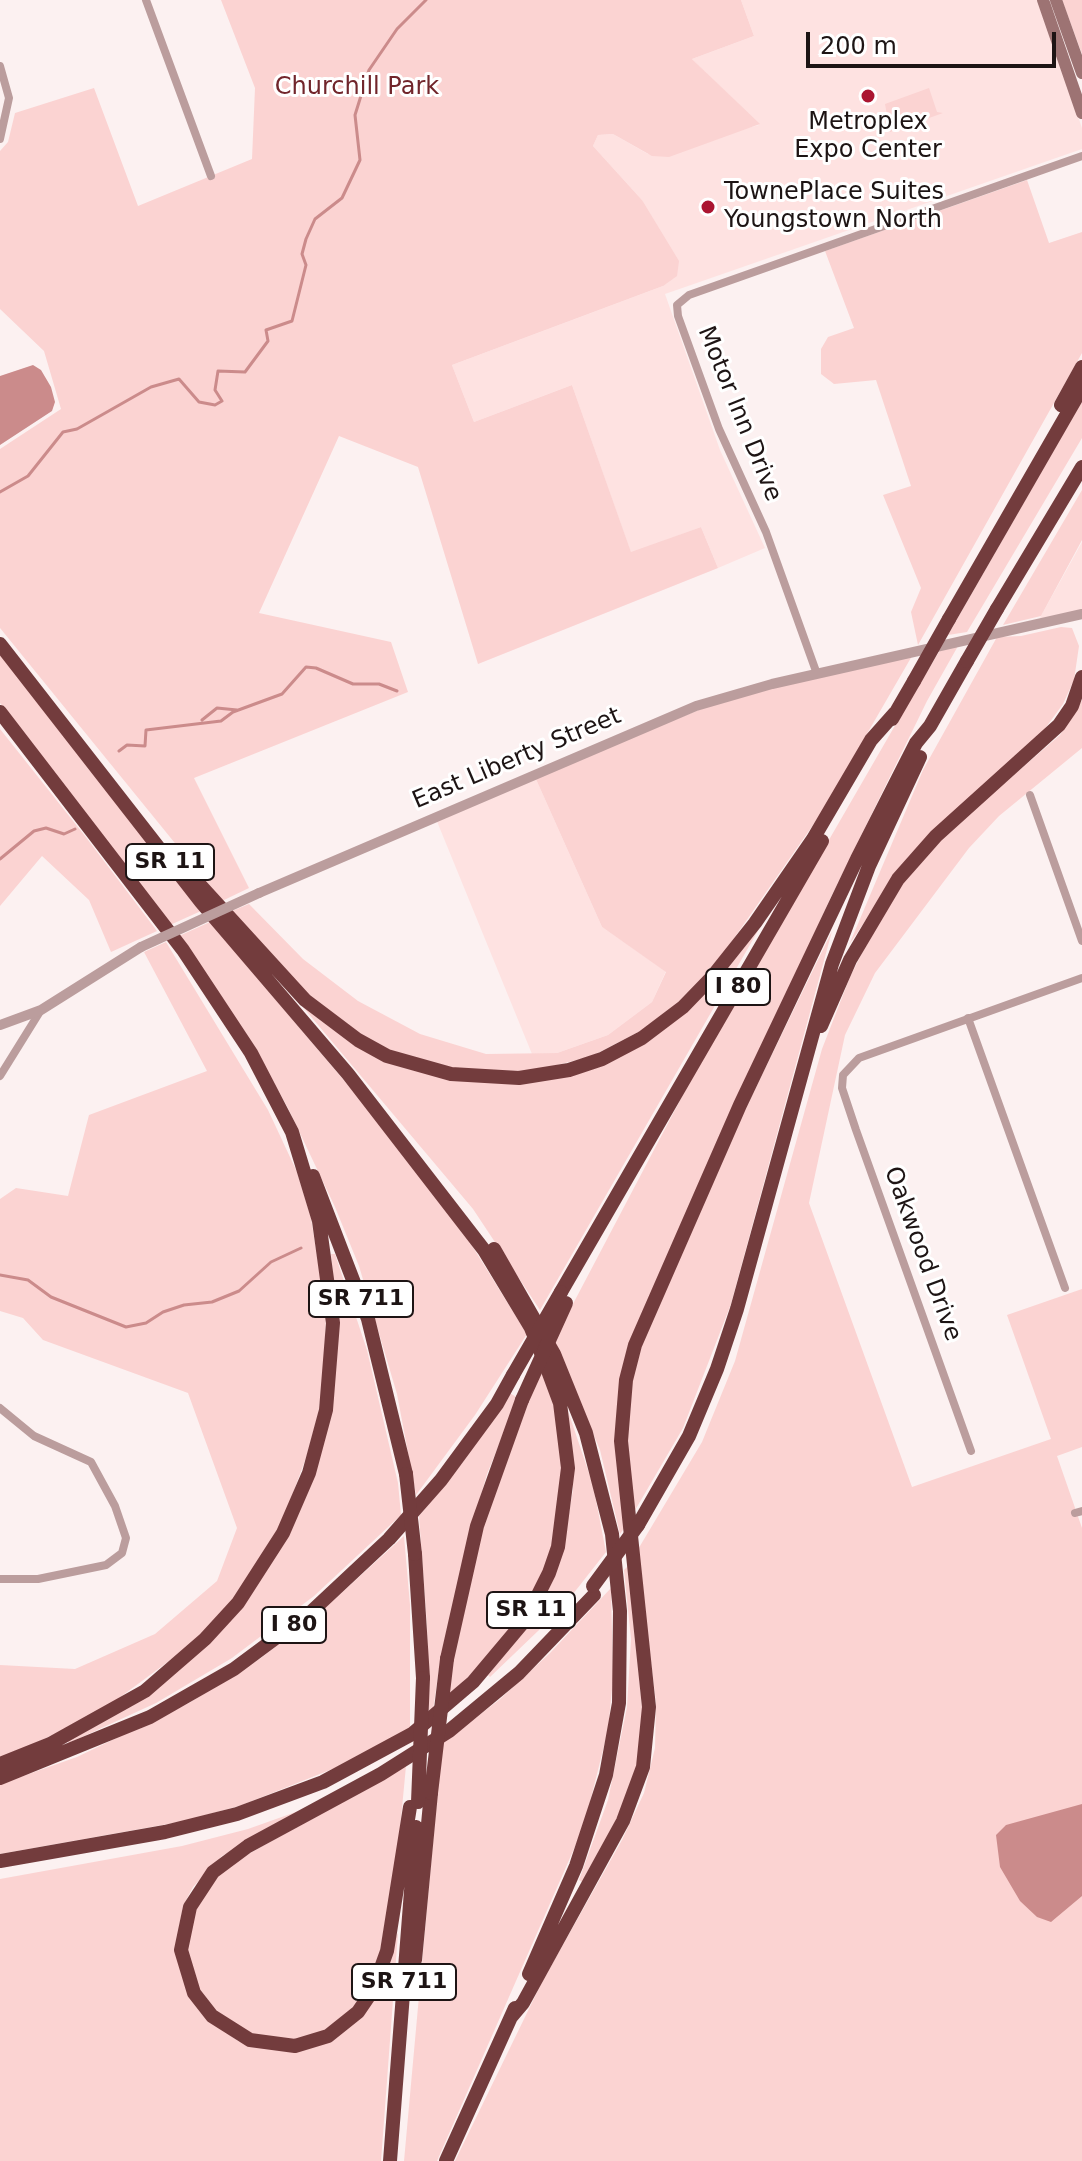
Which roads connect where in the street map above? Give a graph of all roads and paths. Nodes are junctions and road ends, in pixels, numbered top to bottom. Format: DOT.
graph roads {
  1 [pos="146,0"];
  2 [pos="1043,0"];
  3 [pos="1056,0"];
  4 [pos="0,66"];
  5 [pos="1082,73"];
  6 [pos="1082,113"];
  7 [pos="0,139"];
  8 [pos="1082,156"];
  9 [pos="211,176"];
  10 [pos="1082,367"];
  11 [pos="1082,388"];
  12 [pos="1082,467"];
  13 [pos="967,588"];
  14 [pos="1082,614"];
  15 [pos="0,644"];
  16 [pos="817,674"];
  17 [pos="1082,677"];
  18 [pos="0,712"];
  19 [pos="895,713"];
  20 [pos="930,726"];
  21 [pos="1030,795"];
  22 [pos="147,833"];
  23 [pos="1082,941"];
  24 [pos="1082,978"];
  25 [pos="41,1010"];
  26 [pos="968,1018"];
  27 [pos="0,1025"];
  28 [pos="348,1074"];
  29 [pos="0,1076"];
  30 [pos="292,1132"];
  31 [pos="773,1178"];
  32 [pos="1065,1288"];
  33 [pos="564,1298"];
  34 [pos="0,1408"];
  35 [pos="971,1451"];
  36 [pos="0,1579"];
  37 [pos="594,1590"];
  38 [pos="0,1764"];
  39 [pos="0,1778"];
  40 [pos="414,1805"];
  41 [pos="0,1861"];
  42 [pos="0,1868"];
  43 [pos="512,2016"];
  44 [pos="395,2091"];
  45 [pos="390,2161"];
  46 [pos="446,2161"];
  1 -- 9 [label="street"];
  2 -- 6 [label="main road"];
  3 -- 5 [label="main road"];
  4 -- 7 [label="street"];
  8 -- 16 [label="street, Motor Inn Drive"];
  10 -- 13 [label="highway"];
  11 -- 13 [label="highway, I 80"];
  12 -- 20 [label="highway, bridge"];
  13 -- 19 [label="highway, I 80, bridge"];
  14 -- 16 [label="street, East Liberty Street"];
  15 -- 22 [label="highway, SR 11"];
  16 -- 25 [label="street, East Liberty Street, bridge"];
  17 -- 31 [label="highway"];
  18 -- 30 [label="highway, SR 11"];
  19 -- 22 [label="highway"];
  19 -- 33 [label="highway, I 80"];
  20 -- 31 [label="highway"];
  20 -- 43 [label="highway"];
  21 -- 23 [label="street"];
  22 -- 28 [label="highway, SR 11"];
  24 -- 26 [label="street"];
  25 -- 27 [label="street, East Liberty Street"];
  25 -- 29 [label="street"];
  26 -- 32 [label="street"];
  26 -- 35 [label="street, Oakwood Drive"];
  28 -- 41 [label="highway, SR 11"];
  28 -- 43 [label="highway"];
  30 -- 38 [label="highway, SR 11"];
  30 -- 40 [label="highway, SR 711, bridge"];
  31 -- 37 [label="highway, bridge"];
  33 -- 39 [label="highway, I 80, bridge"];
  33 -- 44 [label="highway, bridge"];
  34 -- 36 [label="street"];
  37 -- 40 [label="highway"];
  37 -- 42 [label="highway"];
  40 -- 44 [label="highway, SR 711"];
  43 -- 46 [label="highway"];
  44 -- 45 [label="highway, SR 711"];
}
